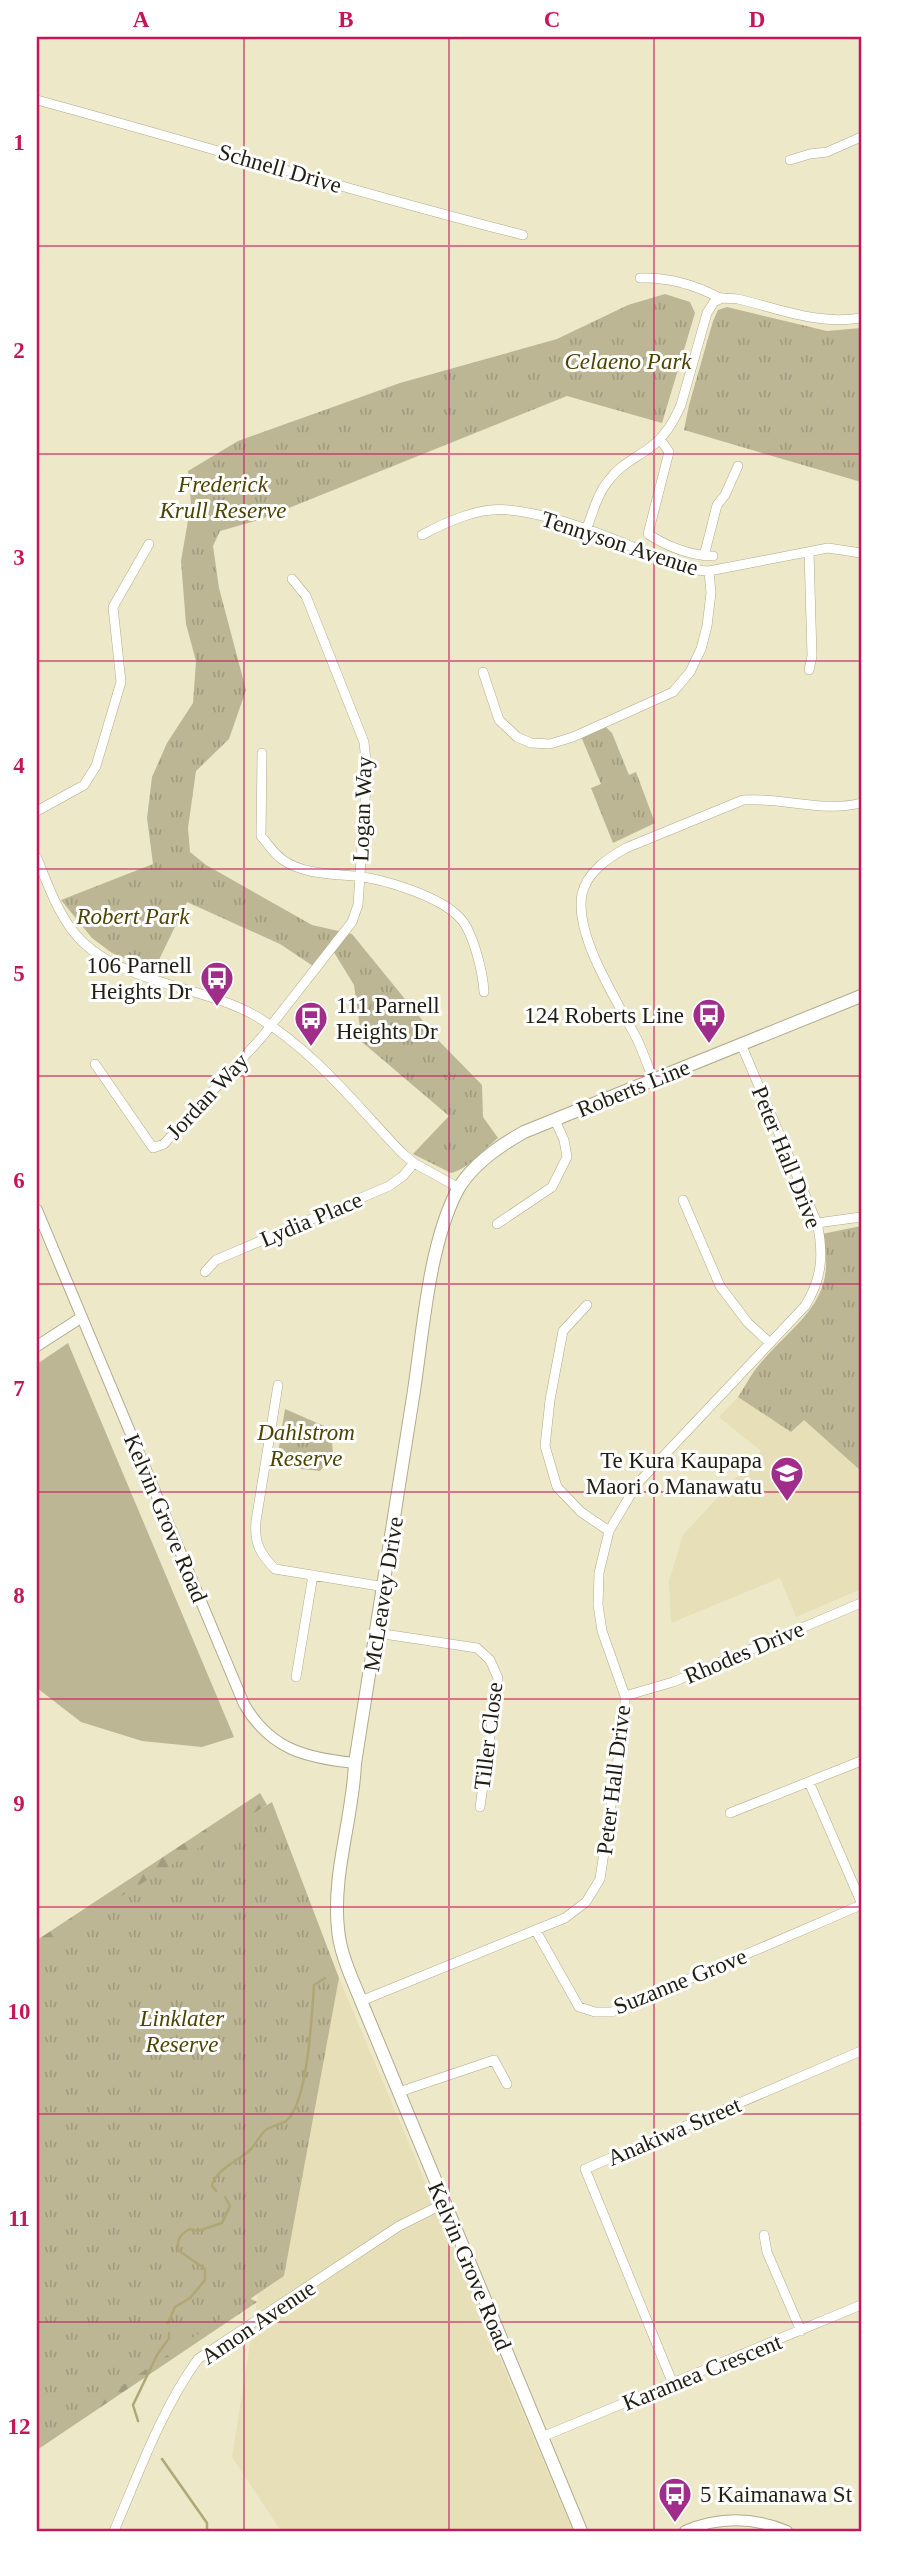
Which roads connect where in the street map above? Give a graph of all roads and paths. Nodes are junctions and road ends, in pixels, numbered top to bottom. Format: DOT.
graph roads {
  1 [pos="37,100"];
  2 [pos="861,137"];
  3 [pos="790,160"];
  4 [pos="523,235"];
  5 [pos="639,278"];
  6 [pos="720,299"];
  7 [pos="861,318"];
  8 [pos="660,439"];
  9 [pos="738,466"];
  10 [pos="586,530"];
  11 [pos="422,535"];
  12 [pos="149,544"];
  13 [pos="809,552"];
  14 [pos="861,553"];
  15 [pos="709,571"];
  16 [pos="292,579"];
  17 [pos="809,670"];
  18 [pos="482,672"];
  19 [pos="261,753"];
  20 [pos="861,803"];
  21 [pos="37,811"];
  22 [pos="37,858"];
  23 [pos="360,877"];
  24 [pos="484,992"];
  25 [pos="861,996"];
  26 [pos="270,1026"];
  27 [pos="741,1044"];
  28 [pos="95,1064"];
  29 [pos="653,1079"];
  30 [pos="555,1120"];
  31 [pos="414,1163"];
  32 [pos="458,1188"];
  33 [pos="683,1200"];
  34 [pos="37,1210"];
  35 [pos="861,1217"];
  36 [pos="817,1223"];
  37 [pos="497,1224"];
  38 [pos="205,1272"];
  39 [pos="587,1305"];
  40 [pos="82,1317"];
  41 [pos="770,1343"];
  42 [pos="37,1346"];
  43 [pos="278,1385"];
  44 [pos="609,1531"];
  45 [pos="313,1575"];
  46 [pos="385,1587"];
  47 [pos="861,1603"];
  48 [pos="377,1633"];
  49 [pos="296,1677"];
  50 [pos="625,1696"];
  51 [pos="861,1761"];
  52 [pos="355,1763"];
  53 [pos="809,1782"];
  54 [pos="480,1807"];
  55 [pos="730,1813"];
  56 [pos="861,1903"];
  57 [pos="536,1931"];
  58 [pos="361,2001"];
  59 [pos="861,2051"];
  60 [pos="507,2084"];
  61 [pos="399,2092"];
  62 [pos="443,2204"];
  63 [pos="764,2235"];
  64 [pos="861,2305"];
  65 [pos="801,2331"];
  66 [pos="673,2384"];
  67 [pos="542,2437"];
  68 [pos="114,2531"];
  69 [pos="581,2531"];
  70 [pos="685,2531"];
  71 [pos="788,2531"];
  1 -- 4 [label="street, Schnell Drive"];
  2 -- 3 [label="street"];
  5 -- 6 [label="street"];
  6 -- 7 [label="street"];
  6 -- 8 [label="street"];
  8 -- 9 [label="street"];
  8 -- 10 [label="street"];
  10 -- 11 [label="street, Tennyson Avenue"];
  10 -- 15 [label="street, Tennyson Avenue"];
  12 -- 21 [label="street"];
  13 -- 14 [label="street, Tennyson Avenue"];
  13 -- 15 [label="street, Tennyson Avenue"];
  13 -- 17 [label="street"];
  15 -- 18 [label="street"];
  16 -- 23 [label="street, Logan Way"];
  19 -- 23 [label="street"];
  20 -- 29 [label="street"];
  22 -- 26 [label="street"];
  23 -- 24 [label="street"];
  23 -- 26 [label="street, Logan Way"];
  25 -- 27 [label="main road, Roberts Line"];
  26 -- 28 [label="street, Jordan Way"];
  26 -- 31 [label="street"];
  27 -- 29 [label="main road, Roberts Line"];
  27 -- 36 [label="street, Peter Hall Drive"];
  29 -- 30 [label="main road, Roberts Line"];
  30 -- 32 [label="main road, Roberts Line"];
  30 -- 37 [label="street"];
  31 -- 32 [label="street"];
  31 -- 38 [label="street, Lydia Place"];
  32 -- 46 [label="main road, McLeavey Drive"];
  33 -- 41 [label="street"];
  34 -- 40 [label="street, Kelvin Grove Road"];
  35 -- 36 [label="street"];
  36 -- 41 [label="street, Peter Hall Drive"];
  39 -- 44 [label="street"];
  40 -- 42 [label="street"];
  40 -- 52 [label="street, Kelvin Grove Road"];
  41 -- 44 [label="street, Peter Hall Drive"];
  43 -- 45 [label="street"];
  44 -- 50 [label="street, Peter Hall Drive"];
  45 -- 46 [label="street"];
  45 -- 49 [label="street"];
  46 -- 48 [label="main road, McLeavey Drive"];
  47 -- 50 [label="street, Rhodes Drive"];
  48 -- 52 [label="main road, McLeavey Drive"];
  48 -- 54 [label="street, Tiller Close"];
  50 -- 57 [label="street, Peter Hall Drive"];
  51 -- 53 [label="street"];
  52 -- 58 [label="main road, McLeavey Drive"];
  53 -- 55 [label="street"];
  53 -- 56 [label="street, Suzanne Grove"];
  56 -- 57 [label="street, Suzanne Grove"];
  57 -- 58 [label="street, Peter Hall Drive"];
  58 -- 61 [label="main road, Kelvin Grove Road"];
  59 -- 66 [label="street, Anakiwa Street"];
  60 -- 61 [label="street"];
  61 -- 62 [label="main road, Kelvin Grove Road"];
  62 -- 67 [label="main road, Kelvin Grove Road"];
  62 -- 68 [label="street, Amon Avenue"];
  63 -- 65 [label="street"];
  64 -- 65 [label="street, Karamea Crescent"];
  65 -- 66 [label="street, Karamea Crescent"];
  66 -- 67 [label="street, Karamea Crescent"];
  67 -- 69 [label="main road, Kelvin Grove Road"];
  70 -- 71 [label="street"];
}
